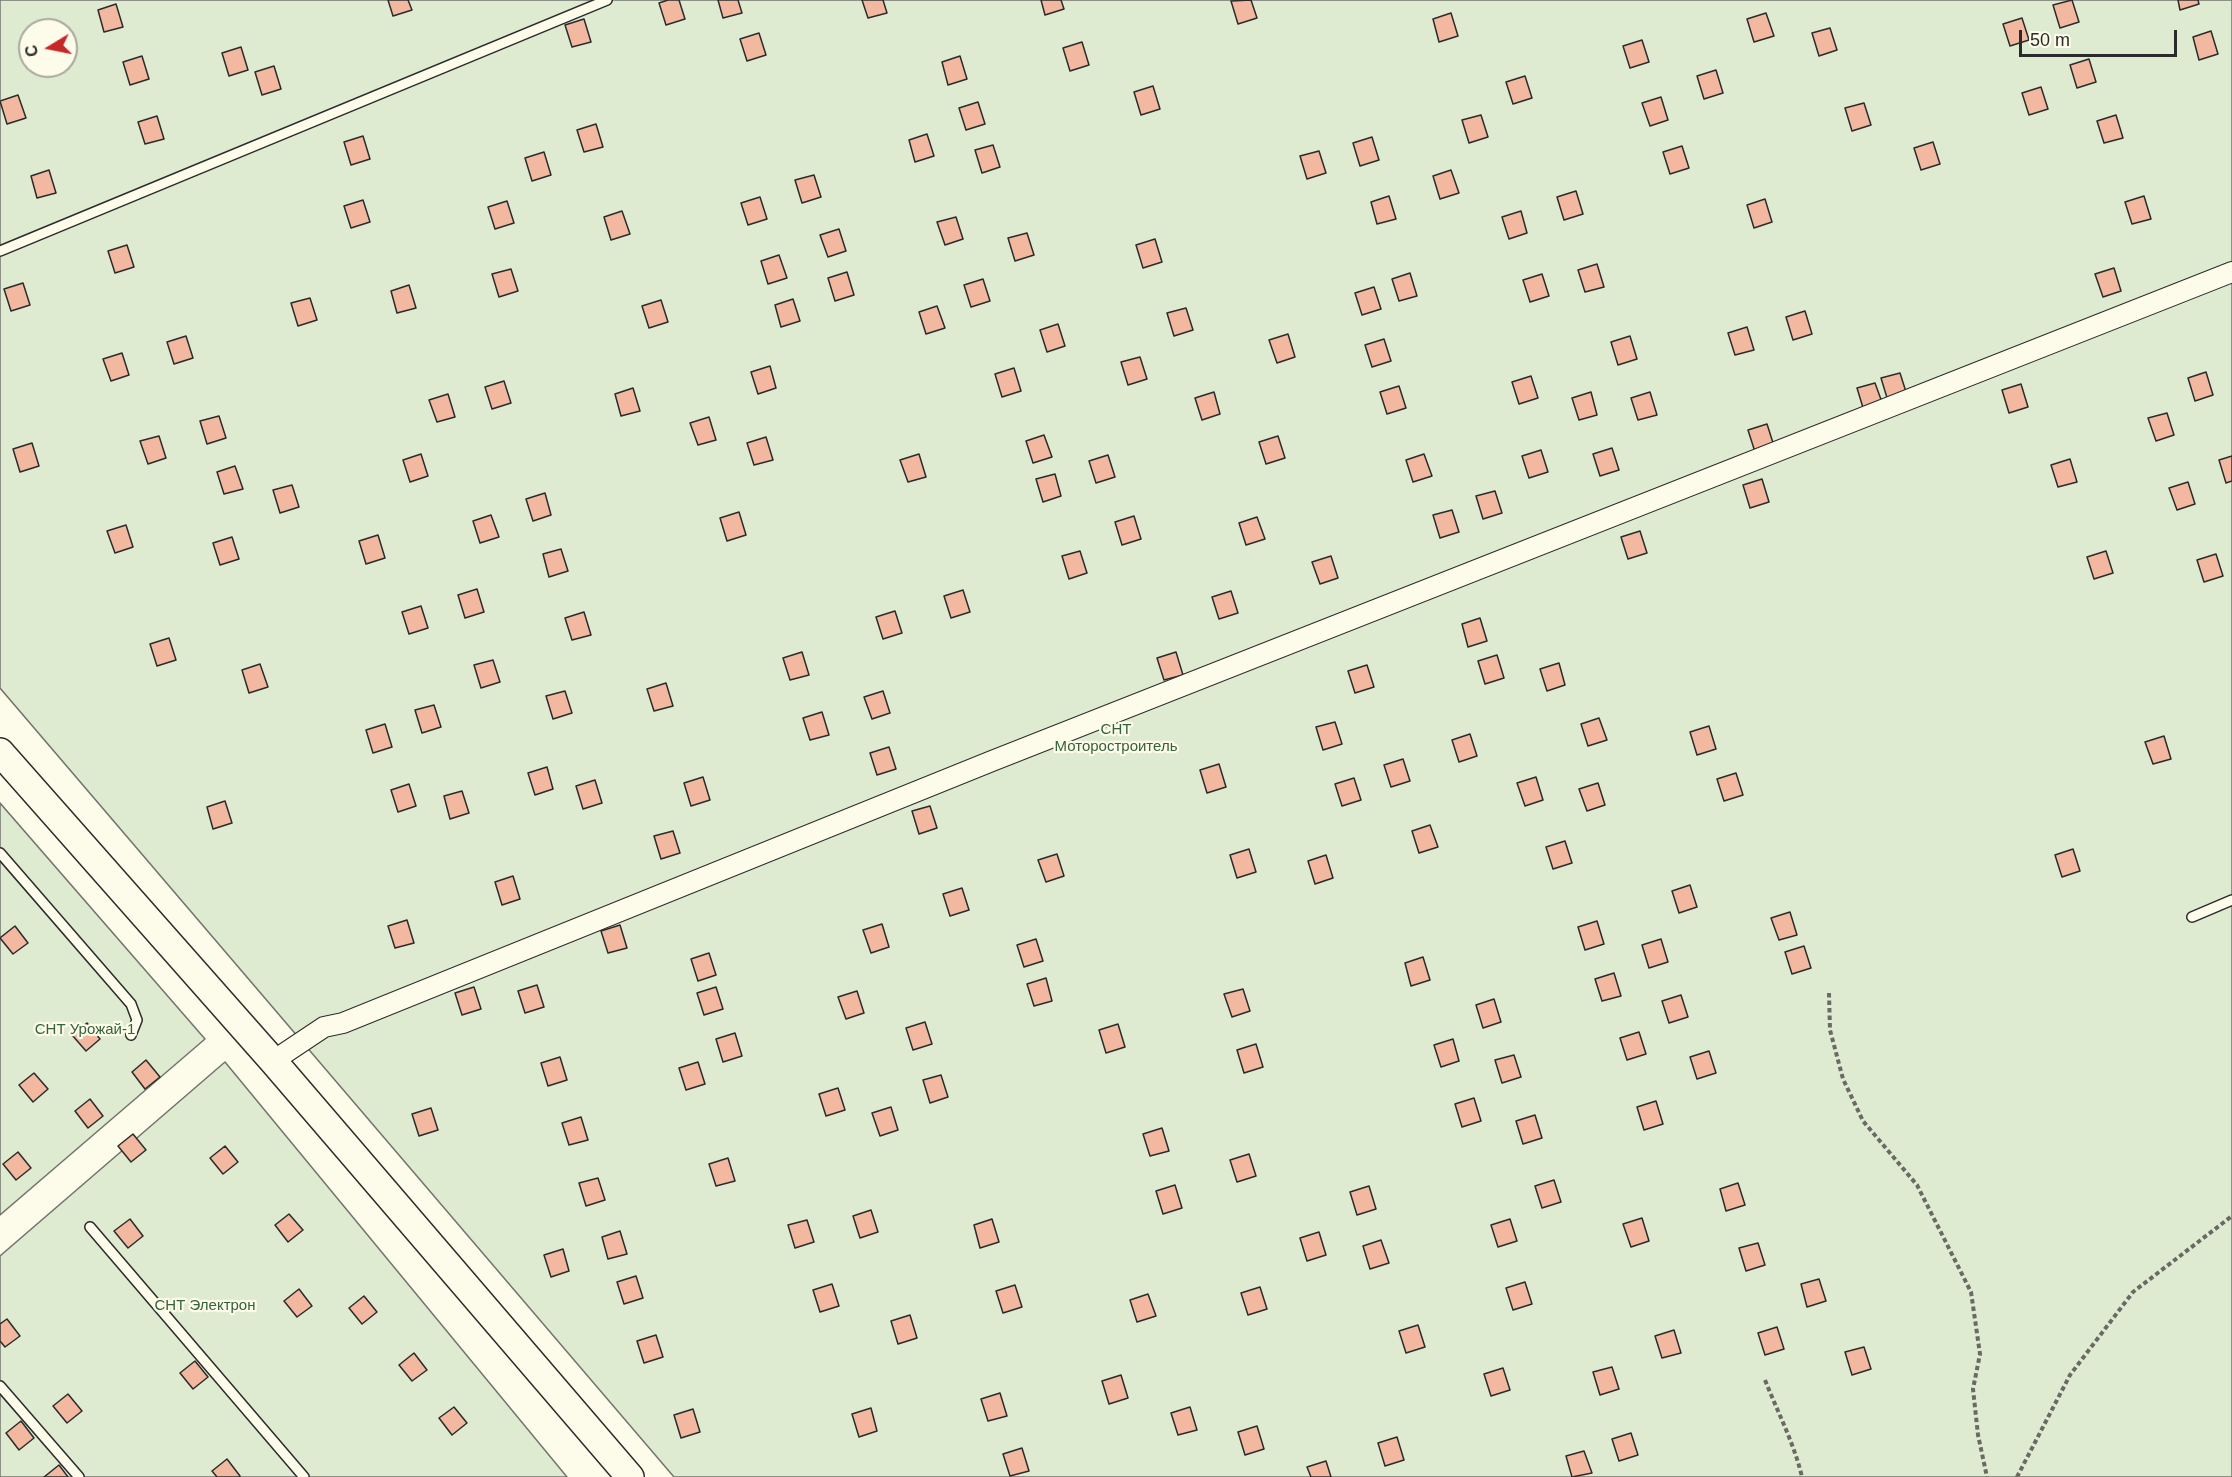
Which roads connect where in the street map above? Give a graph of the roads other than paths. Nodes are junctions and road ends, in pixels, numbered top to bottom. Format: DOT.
graph roads {
  1 [pos="607,0"];
  2 [pos="0,250"];
  3 [pos="2232,272"];
  4 [pos="0,752"];
  5 [pos="0,853"];
  6 [pos="2232,900"];
  7 [pos="2192,917"];
  8 [pos="131,1035"];
  9 [pos="273,1061"];
  10 [pos="90,1227"];
  11 [pos="0,1386"];
  12 [pos="79,1477"];
  13 [pos="304,1477"];
  14 [pos="630,1477"];
  1 -- 2 [label="lane"];
  3 -- 9 [label="street"];
  4 -- 9 [label="street"];
  5 -- 8 [label="lane"];
  6 -- 7 [label="lane"];
  9 -- 14 [label="street"];
  10 -- 13 [label="lane"];
  11 -- 12 [label="lane"];
}
